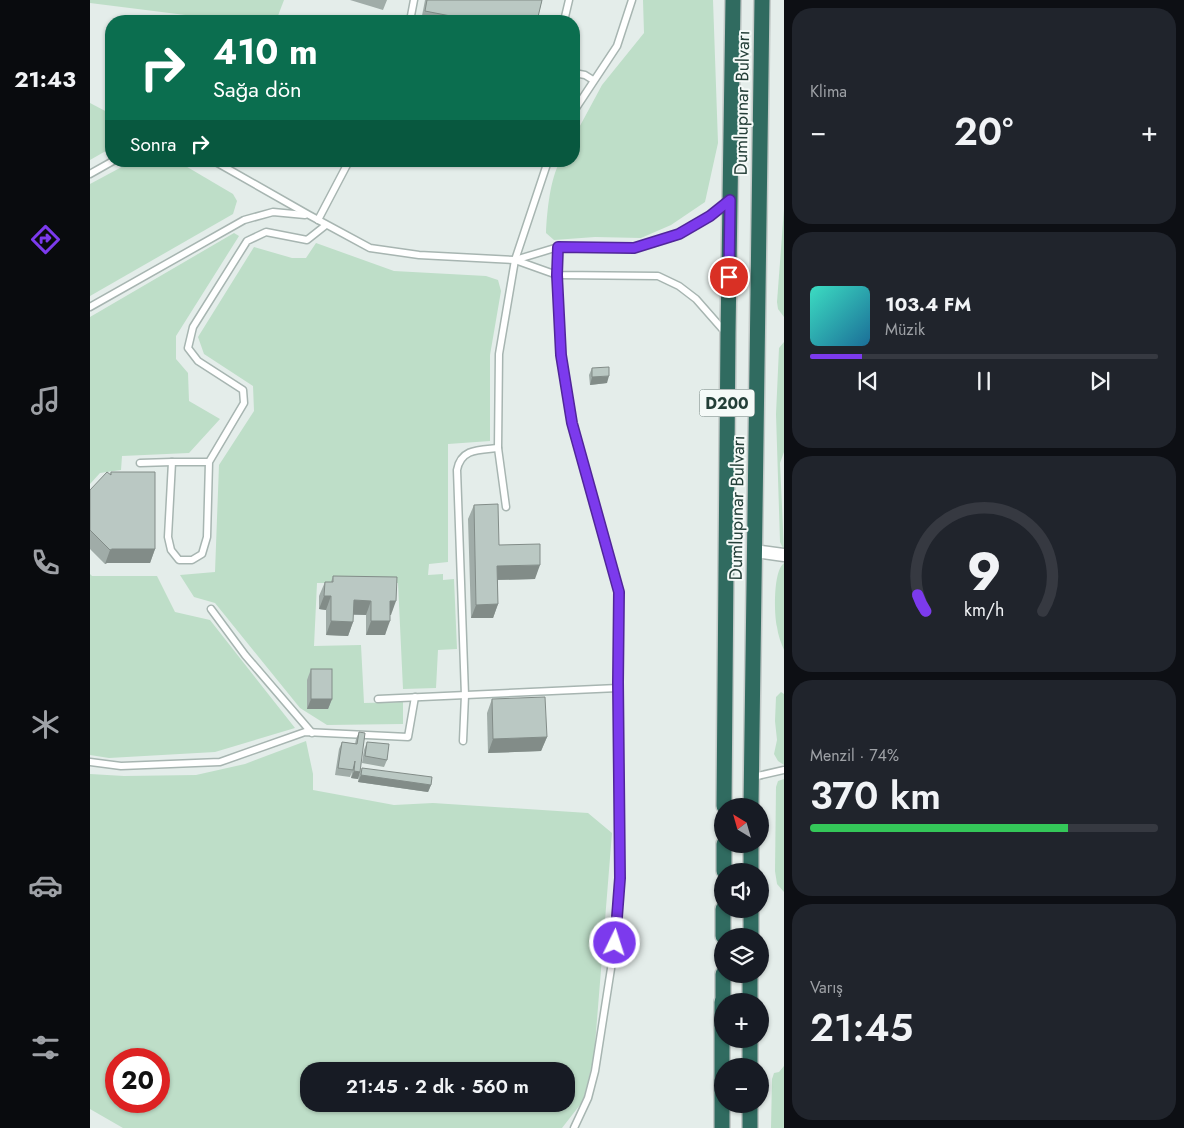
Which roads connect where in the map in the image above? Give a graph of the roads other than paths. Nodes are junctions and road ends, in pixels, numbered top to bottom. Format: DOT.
graph roads {
  1 [pos="414,0"];
  2 [pos="569,0"];
  3 [pos="632,0"];
  4 [pos="733,0"];
  5 [pos="762,0"];
  6 [pos="411,15"];
  7 [pos="565,15"];
  8 [pos="580,74"];
  9 [pos="594,80"];
  10 [pos="580,101"];
  11 [pos="105,166"];
  12 [pos="224,167"];
  13 [pos="345,167"];
  14 [pos="546,167"];
  15 [pos="90,174"];
  16 [pos="730,200"];
  17 [pos="309,216"];
  18 [pos="318,220"];
  19 [pos="326,225"];
  20 [pos="558,247"];
  21 [pos="515,260"];
  22 [pos="557,275"];
  23 [pos="90,307"];
  24 [pos="728,334"];
  25 [pos="498,448"];
  26 [pos="172,462"];
  27 [pos="210,462"];
  28 [pos="140,463"];
  29 [pos="506,507"];
  30 [pos="755,551"];
  31 [pos="784,555"];
  32 [pos="211,609"];
  33 [pos="618,688"];
  34 [pos="465,695"];
  35 [pos="415,697"];
  36 [pos="378,699"];
  37 [pos="312,732"];
  38 [pos="463,741"];
  39 [pos="90,762"];
  40 [pos="784,770"];
  41 [pos="752,777"];
  42 [pos="724,798"];
  43 [pos="751,798"];
  44 [pos="722,1048"];
  45 [pos="750,1113"];
  46 [pos="574,1128"];
  47 [pos="722,1128"];
  48 [pos="750,1128"];
  1 -- 6 [label="lane"];
  2 -- 7 [label="lane"];
  3 -- 9 [label="lane"];
  4 -- 16 [label="highway, Dumlupınar Bulvarı / D200"];
  5 -- 30 [label="highway, Dumlupınar Bulvarı"];
  8 -- 9 [label="lane"];
  9 -- 10 [label="lane"];
  11 -- 15 [label="lane"];
  12 -- 17 [label="lane"];
  13 -- 18 [label="lane"];
  14 -- 21 [label="lane"];
  16 -- 20 [label="lane"];
  16 -- 24 [label="highway, Dumlupınar Bulvarı / D200"];
  17 -- 18 [label="lane"];
  17 -- 23 [label="lane"];
  18 -- 19 [label="lane"];
  19 -- 21 [label="lane"];
  19 -- 27 [label="lane"];
  20 -- 21 [label="lane"];
  20 -- 22 [label="lane"];
  21 -- 22 [label="lane"];
  21 -- 25 [label="lane"];
  22 -- 24 [label="lane"];
  22 -- 33 [label="lane"];
  24 -- 42 [label="highway, Dumlupınar Bulvarı / D200"];
  25 -- 29 [label="lane"];
  25 -- 34 [label="lane"];
  26 -- 27 [label="lane"];
  26 -- 27 [label="lane"];
  26 -- 28 [label="lane"];
  30 -- 31 [label="street"];
  30 -- 41 [label="highway, Dumlupınar Bulvarı"];
  32 -- 37 [label="lane"];
  33 -- 34 [label="lane"];
  33 -- 46 [label="lane"];
  34 -- 35 [label="lane"];
  34 -- 38 [label="lane"];
  35 -- 36 [label="lane"];
  35 -- 37 [label="lane"];
  37 -- 39 [label="lane"];
  40 -- 41 [label="lane"];
  41 -- 43 [label="highway, Dumlupınar Bulvarı"];
  44 -- 47 [label="highway"];
  45 -- 48 [label="highway"];
}
